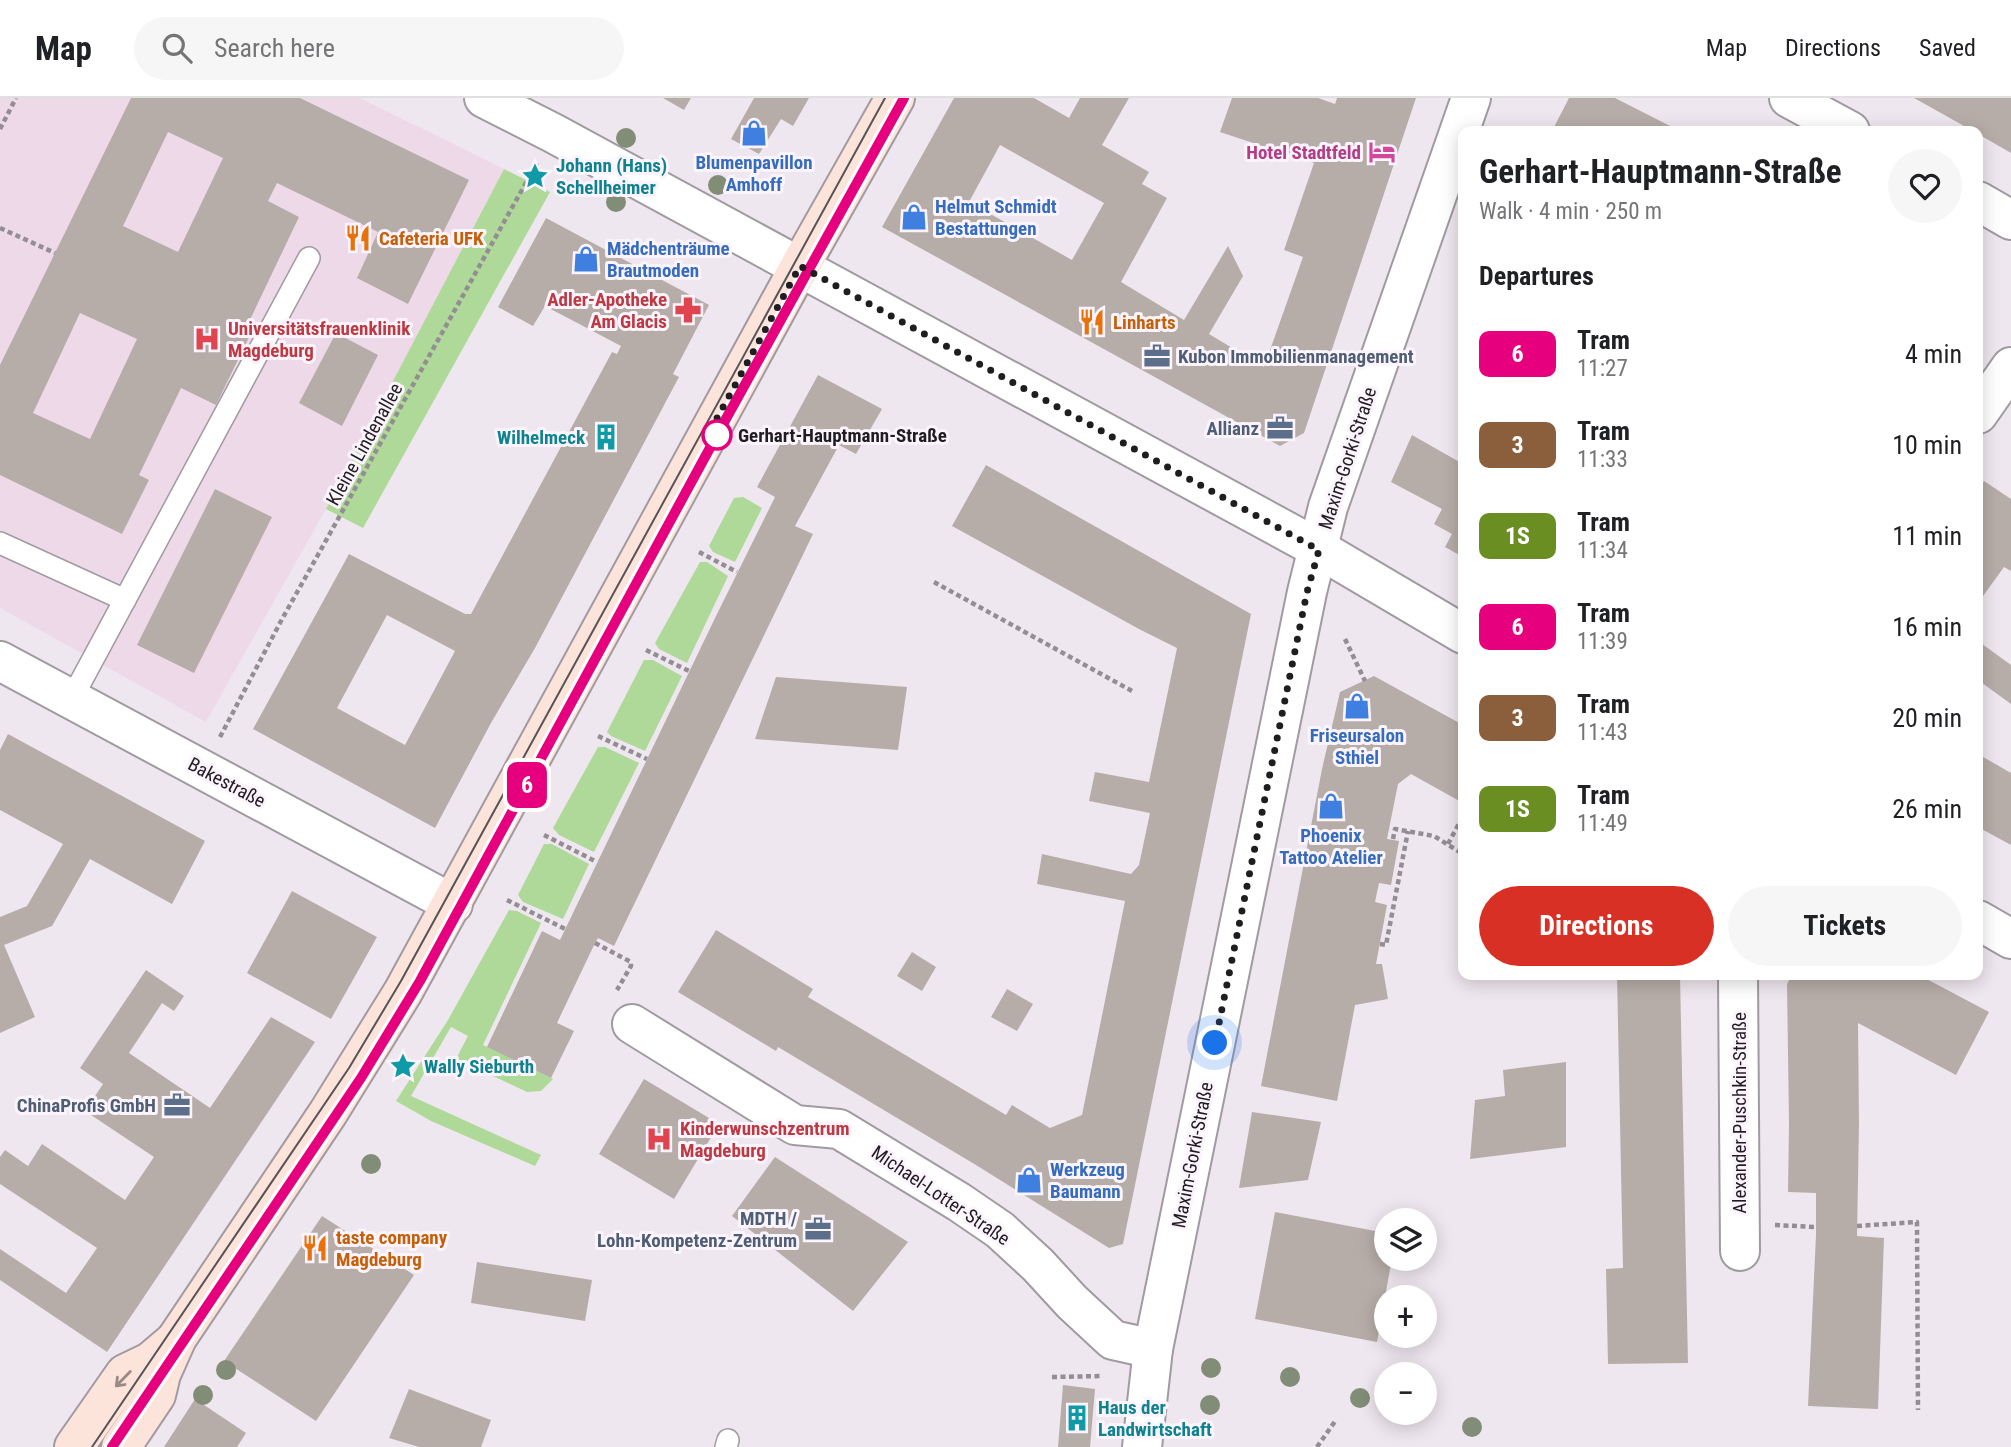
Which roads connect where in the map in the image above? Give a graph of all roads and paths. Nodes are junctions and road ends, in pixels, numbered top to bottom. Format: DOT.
graph roads {
  1 [pos="16,98"];
  2 [pos="484,98"];
  3 [pos="895,98"];
  4 [pos="1471,98"];
  5 [pos="1789,98"];
  6 [pos="1461,126"];
  7 [pos="1841,126"];
  8 [pos="0,129"];
  9 [pos="553,133"];
  10 [pos="1458,135"];
  11 [pos="1983,204"];
  12 [pos="2011,220"];
  13 [pos="0,228"];
  14 [pos="55,253"];
  15 [pos="309,258"];
  16 [pos="800,266"];
  17 [pos="2011,367"];
  18 [pos="1983,407"];
  19 [pos="0,543"];
  20 [pos="1319,550"];
  21 [pos="699,552"];
  22 [pos="737,572"];
  23 [pos="934,582"];
  24 [pos="125,600"];
  25 [pos="1458,631"];
  26 [pos="1345,639"];
  27 [pos="646,650"];
  28 [pos="0,661"];
  29 [pos="689,671"];
  30 [pos="1365,681"];
  31 [pos="1132,691"];
  32 [pos="72,698"];
  33 [pos="222,733"];
  34 [pos="598,736"];
  35 [pos="646,759"];
  36 [pos="1458,825"];
  37 [pos="1408,831"];
  38 [pos="544,835"];
  39 [pos="1393,839"];
  40 [pos="1448,844"];
  41 [pos="1458,851"];
  42 [pos="597,862"];
  43 [pos="508,900"];
  44 [pos="453,904"];
  45 [pos="1983,923"];
  46 [pos="565,929"];
  47 [pos="2011,939"];
  48 [pos="595,943"];
  49 [pos="1380,944"];
  50 [pos="1738,980"];
  51 [pos="632,1024"];
  52 [pos="1857,1226"];
  53 [pos="1740,1251"];
  54 [pos="177,1338"];
  55 [pos="1153,1349"];
  56 [pos="1110,1376"];
  57 [pos="1052,1377"];
  58 [pos="1919,1410"];
  59 [pos="1336,1420"];
  60 [pos="74,1447"];
  61 [pos="121,1447"];
  62 [pos="1142,1447"];
  63 [pos="1317,1447"];
  1 -- 8 [label="path"];
  2 -- 9 [label="street"];
  3 -- 16 [label="street"];
  4 -- 6 [label="street, Maxim-Gorki-Straße"];
  5 -- 7 [label="street"];
  9 -- 16 [label="street"];
  9 -- 33 [label="path, Kleine Lindenallee"];
  10 -- 20 [label="street, Maxim-Gorki-Straße"];
  11 -- 12 [label="street"];
  13 -- 14 [label="path"];
  15 -- 24 [label="lane"];
  16 -- 20 [label="street"];
  16 -- 44 [label="street"];
  17 -- 18 [label="street"];
  19 -- 24 [label="lane"];
  20 -- 25 [label="street"];
  20 -- 55 [label="street, Maxim-Gorki-Straße"];
  21 -- 22 [label="path"];
  23 -- 31 [label="path"];
  24 -- 32 [label="lane"];
  26 -- 30 [label="path"];
  27 -- 29 [label="path"];
  28 -- 32 [label="street, Bakestraße"];
  32 -- 44 [label="street, Bakestraße"];
  34 -- 35 [label="path"];
  36 -- 40 [label="path"];
  37 -- 39 [label="path"];
  37 -- 40 [label="path"];
  37 -- 49 [label="path"];
  38 -- 42 [label="path"];
  40 -- 41 [label="path"];
  43 -- 46 [label="path"];
  44 -- 54 [label="street"];
  45 -- 47 [label="street"];
  48 -- 51 [label="path"];
  50 -- 53 [label="street, Alexander-Puschkin-Straße"];
  51 -- 55 [label="street, Michael-Lotter-Straße"];
  52 -- 58 [label="path"];
  54 -- 60 [label="street, one-way"];
  54 -- 61 [label="street"];
  55 -- 62 [label="street, Maxim-Gorki-Straße"];
  56 -- 57 [label="path"];
  59 -- 63 [label="path"];
}
